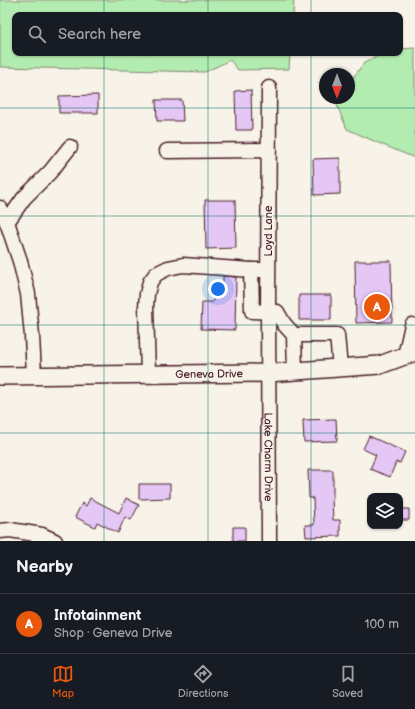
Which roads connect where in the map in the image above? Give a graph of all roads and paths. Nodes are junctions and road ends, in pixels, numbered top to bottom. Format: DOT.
graph roads {
  1 [pos="269,88"];
  2 [pos="70,148"];
  3 [pos="269,150"];
  4 [pos="167,151"];
  5 [pos="0,208"];
  6 [pos="7,222"];
  7 [pos="252,270"];
  8 [pos="268,270"];
  9 [pos="268,312"];
  10 [pos="415,327"];
  11 [pos="294,335"];
  12 [pos="410,354"];
  13 [pos="340,368"];
  14 [pos="295,371"];
  15 [pos="268,373"];
  16 [pos="148,374"];
  17 [pos="34,375"];
  18 [pos="0,376"];
  19 [pos="0,531"];
  20 [pos="54,541"];
  21 [pos="269,541"];
  1 -- 3 [label="street, Loyd Lane"];
  2 -- 6 [label="street"];
  3 -- 4 [label="street"];
  3 -- 8 [label="street, Loyd Lane"];
  5 -- 6 [label="street"];
  6 -- 17 [label="street"];
  7 -- 8 [label="street"];
  7 -- 9 [label="street"];
  7 -- 16 [label="street"];
  8 -- 9 [label="street, Loyd Lane"];
  9 -- 11 [label="street"];
  9 -- 15 [label="street, Loyd Lane"];
  10 -- 12 [label="street"];
  11 -- 13 [label="street"];
  11 -- 14 [label="street"];
  12 -- 13 [label="main road, Geneva Drive"];
  13 -- 14 [label="main road, Geneva Drive"];
  14 -- 15 [label="main road, Geneva Drive"];
  15 -- 16 [label="main road, Geneva Drive"];
  15 -- 21 [label="street, Lake Charm Drive"];
  16 -- 17 [label="main road, Geneva Drive"];
  17 -- 18 [label="main road, Geneva Drive"];
  19 -- 20 [label="street"];
}
